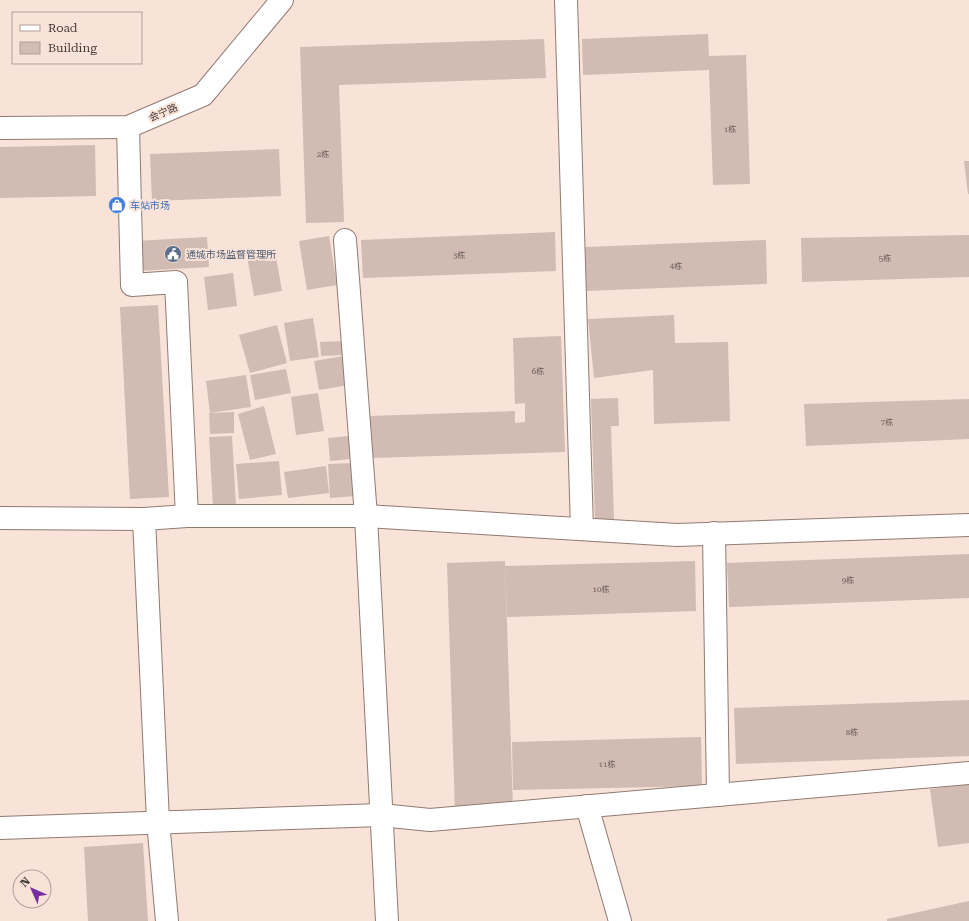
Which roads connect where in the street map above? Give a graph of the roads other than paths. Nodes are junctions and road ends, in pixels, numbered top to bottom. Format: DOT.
graph roads {
  1 [pos="282,0"];
  2 [pos="566,0"];
  3 [pos="128,127"];
  4 [pos="0,128"];
  5 [pos="345,240"];
  6 [pos="187,516"];
  7 [pos="366,516"];
  8 [pos="0,518"];
  9 [pos="144,519"];
  10 [pos="969,525"];
  11 [pos="582,529"];
  12 [pos="714,533"];
  13 [pos="969,773"];
  14 [pos="718,795"];
  15 [pos="587,806"];
  16 [pos="381,815"];
  17 [pos="158,821"];
  18 [pos="0,828"];
  19 [pos="166,921"];
  20 [pos="387,921"];
  21 [pos="620,921"];
  1 -- 3 [label="street, 会宁路"];
  2 -- 11 [label="street"];
  3 -- 4 [label="street, 会宁路"];
  3 -- 6 [label="street"];
  5 -- 7 [label="street"];
  6 -- 7 [label="street"];
  6 -- 9 [label="street"];
  7 -- 11 [label="street"];
  7 -- 16 [label="street"];
  8 -- 9 [label="street"];
  9 -- 17 [label="street"];
  10 -- 12 [label="street"];
  11 -- 12 [label="street"];
  12 -- 14 [label="street"];
  13 -- 14 [label="street"];
  14 -- 15 [label="street"];
  15 -- 16 [label="street"];
  15 -- 21 [label="street"];
  16 -- 17 [label="street"];
  16 -- 20 [label="street"];
  17 -- 18 [label="street"];
  17 -- 19 [label="street"];
}
